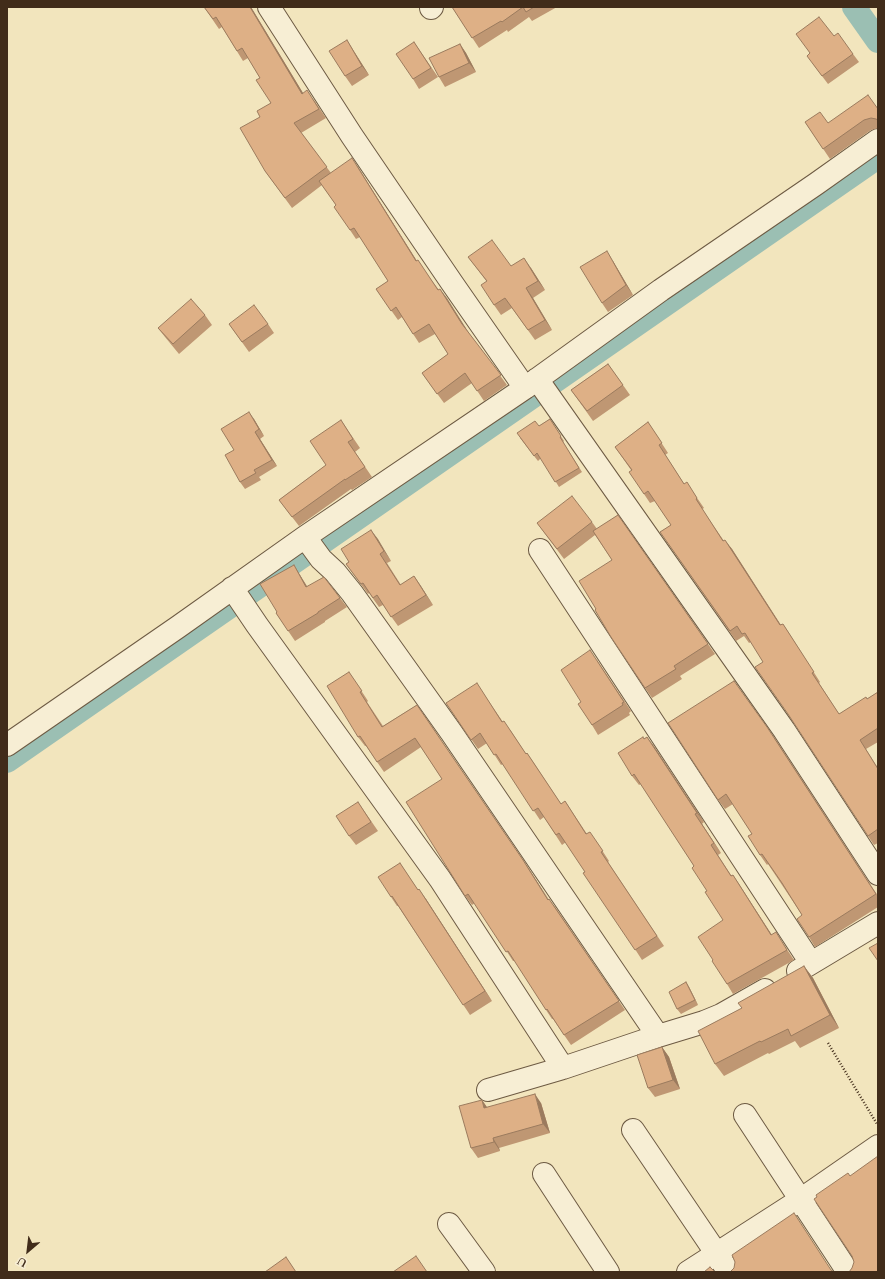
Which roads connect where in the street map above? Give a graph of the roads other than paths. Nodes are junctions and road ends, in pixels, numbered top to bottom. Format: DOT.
graph roads {
  1 [pos="269,7"];
  2 [pos="878,140"];
  3 [pos="531,383"];
  4 [pos="311,546"];
  5 [pos="540,550"];
  6 [pos="232,588"];
  7 [pos="7,745"];
  8 [pos="878,874"];
  9 [pos="878,923"];
  10 [pos="811,963"];
  11 [pos="658,1036"];
  12 [pos="563,1068"];
  13 [pos="488,1090"];
  14 [pos="745,1116"];
  15 [pos="634,1130"];
  16 [pos="878,1146"];
  17 [pos="544,1174"];
  18 [pos="800,1200"];
  19 [pos="449,1224"];
  20 [pos="717,1254"];
  21 [pos="484,1272"];
  22 [pos="608,1272"];
  23 [pos="688,1272"];
  24 [pos="729,1272"];
  25 [pos="848,1272"];
  1 -- 3 [label="street"];
  2 -- 3 [label="street"];
  3 -- 4 [label="street"];
  3 -- 8 [label="street"];
  4 -- 6 [label="street"];
  4 -- 11 [label="street"];
  5 -- 10 [label="street"];
  6 -- 7 [label="street"];
  6 -- 12 [label="street"];
  9 -- 10 [label="street"];
  10 -- 11 [label="street"];
  11 -- 12 [label="street"];
  12 -- 13 [label="street"];
  14 -- 18 [label="street"];
  15 -- 20 [label="street"];
  16 -- 18 [label="street"];
  17 -- 22 [label="street"];
  18 -- 20 [label="street"];
  18 -- 25 [label="street"];
  19 -- 21 [label="street"];
  20 -- 23 [label="street"];
  20 -- 24 [label="street"];
}
